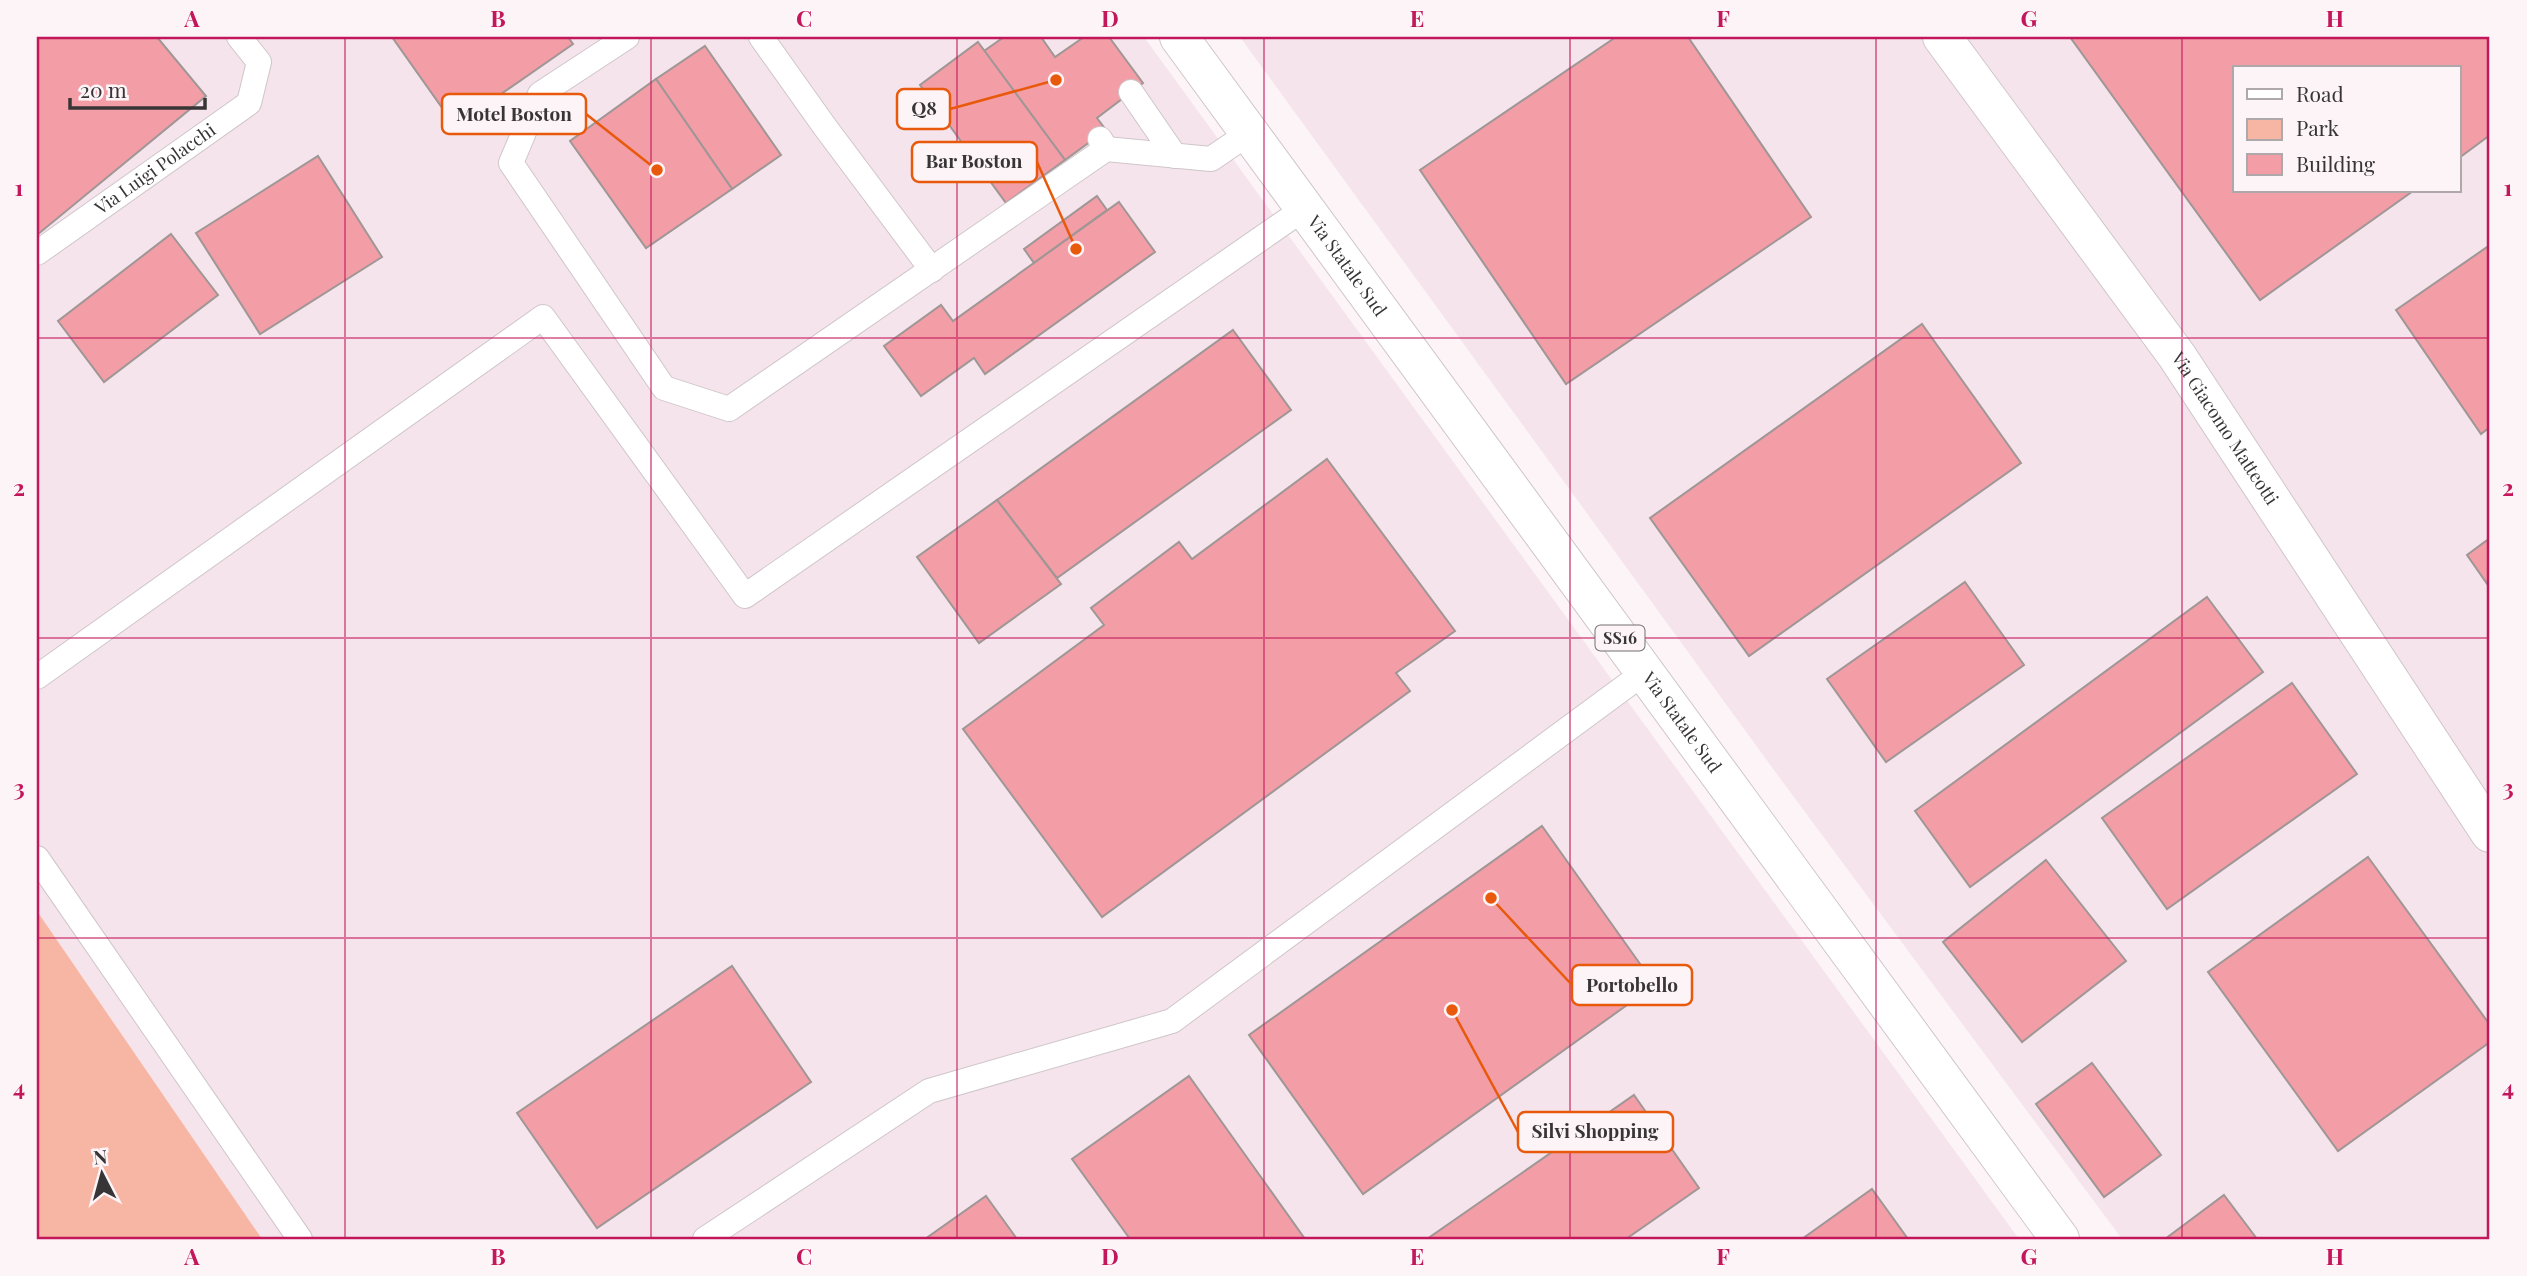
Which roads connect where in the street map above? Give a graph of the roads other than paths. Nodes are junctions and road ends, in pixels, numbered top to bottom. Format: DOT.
graph roads {
  1 [pos="239,37"];
  2 [pos="627,37"];
  3 [pos="761,37"];
  4 [pos="1180,37"];
  5 [pos="1942,37"];
  6 [pos="1131,92"];
  7 [pos="1249,133"];
  8 [pos="1175,156"];
  9 [pos="1304,208"];
  10 [pos="37,253"];
  11 [pos="932,270"];
  12 [pos="1645,672"];
  13 [pos="37,677"];
  14 [pos="2490,833"];
  15 [pos="37,858"];
  16 [pos="300,1239"];
  17 [pos="705,1239"];
  18 [pos="2060,1239"];
  1 -- 10 [label="lane, Via Luigi Polacchi"];
  2 -- 11 [label="lane"];
  3 -- 11 [label="lane"];
  4 -- 7 [label="main road, Via Statale Sud / SS16"];
  5 -- 14 [label="main road, Via Giacomo Matteotti"];
  6 -- 8 [label="lane"];
  7 -- 8 [label="lane"];
  7 -- 9 [label="main road, Via Statale Sud / SS16"];
  8 -- 11 [label="lane"];
  9 -- 12 [label="main road, Via Statale Sud / SS16"];
  9 -- 13 [label="lane"];
  12 -- 17 [label="lane"];
  12 -- 18 [label="main road, Via Statale Sud / SS16"];
  15 -- 16 [label="lane"];
}
